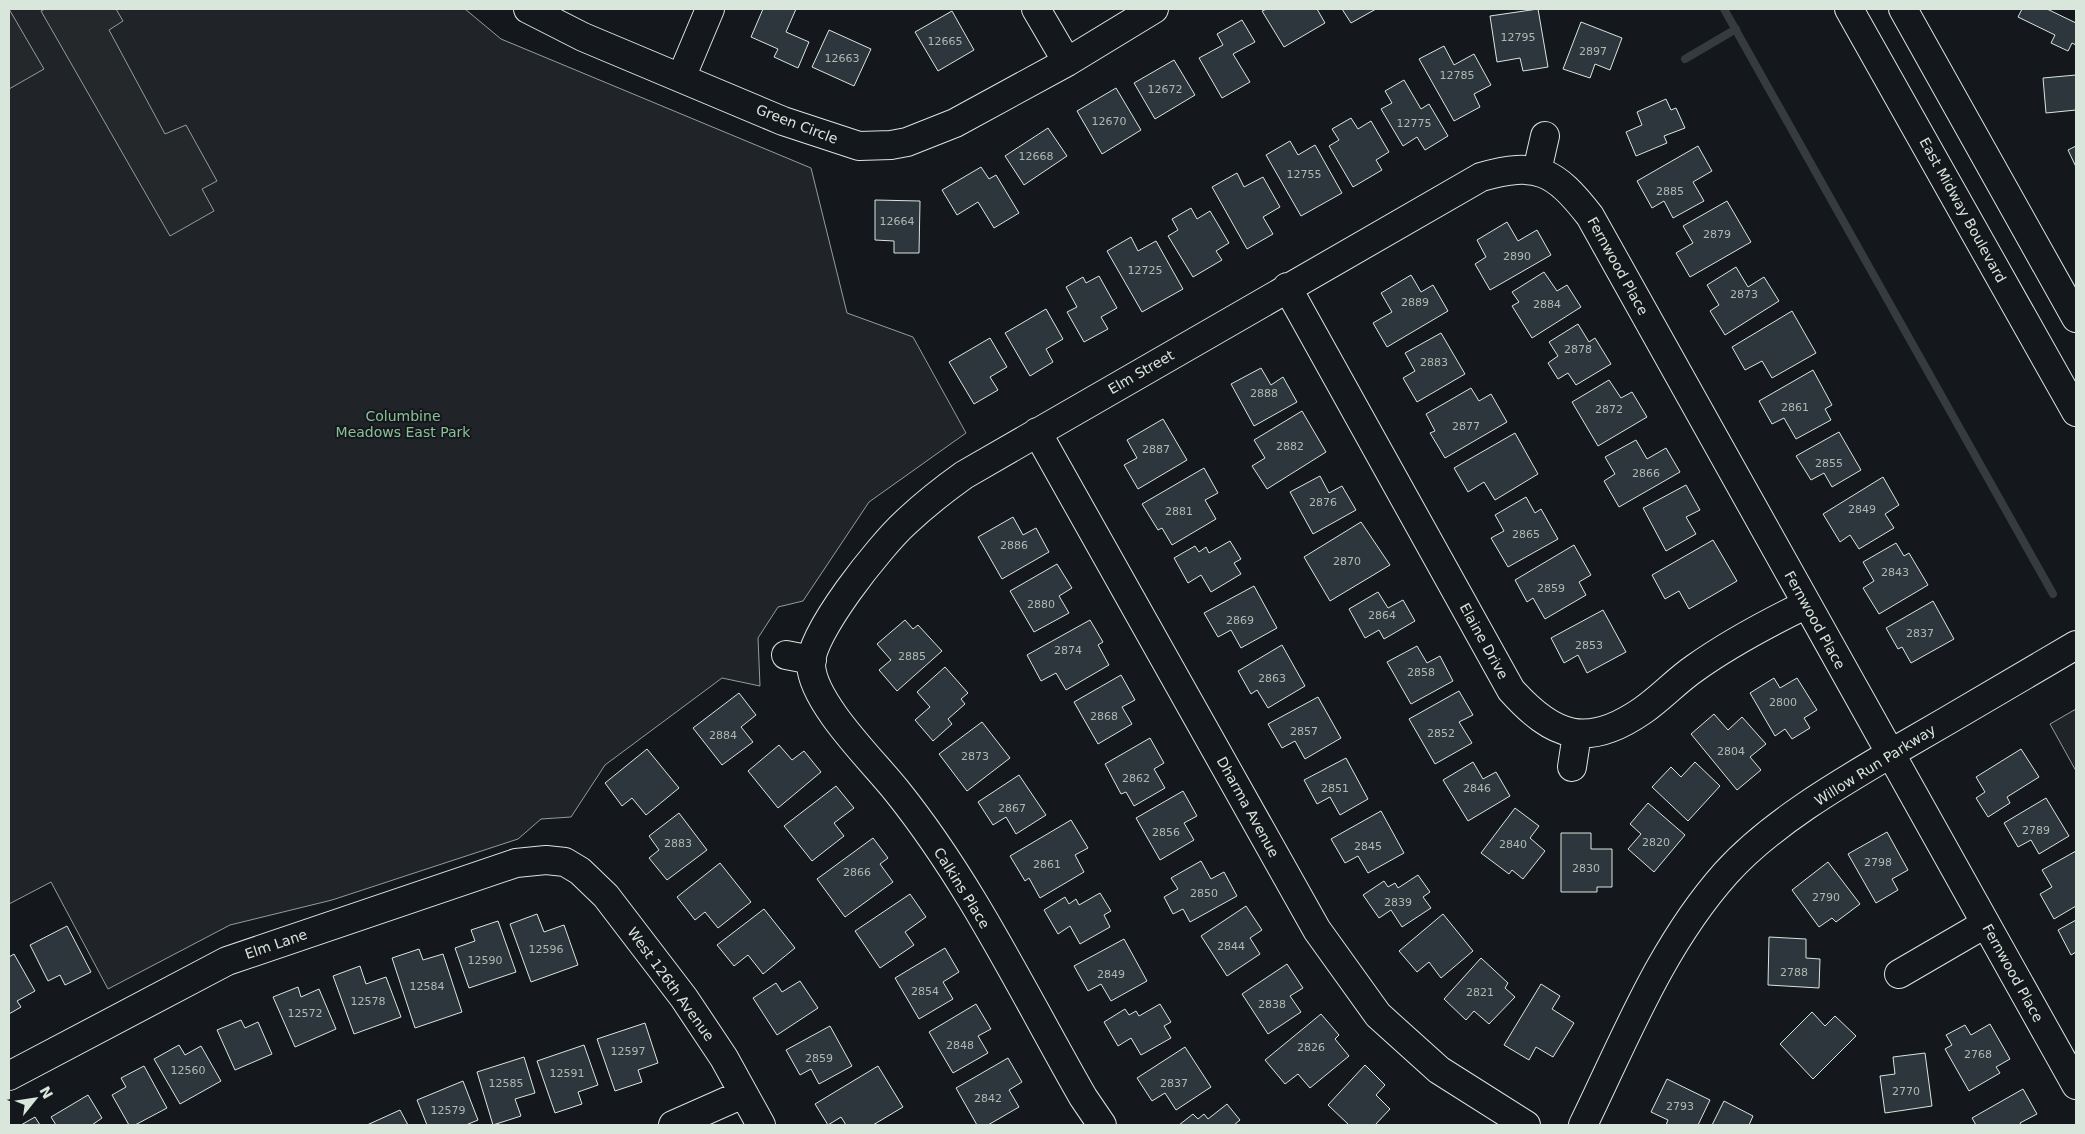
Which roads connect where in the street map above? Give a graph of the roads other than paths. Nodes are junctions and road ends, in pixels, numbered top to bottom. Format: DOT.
graph roads {
  1 [pos="528,9"];
  2 [pos="710,9"];
  3 [pos="1036,9"];
  4 [pos="1154,9"];
  5 [pos="1849,9"];
  6 [pos="1903,9"];
  7 [pos="1067,62"];
  8 [pos="681,78"];
  9 [pos="1545,136"];
  10 [pos="1537,171"];
  11 [pos="1286,287"];
  12 [pos="2076,318"];
  13 [pos="2076,412"];
  14 [pos="1037,432"];
  15 [pos="1807,604"];
  16 [pos="2076,645"];
  17 [pos="799,657"];
  18 [pos="1576,734"];
  19 [pos="1890,754"];
  20 [pos="1572,767"];
  21 [pos="560,861"];
  22 [pos="1985,924"];
  23 [pos="1899,974"];
  24 [pos="9,1076"];
  25 [pos="2076,1086"];
  26 [pos="744,1094"];
  27 [pos="673,1125"];
  28 [pos="761,1125"];
  29 [pos="1102,1125"];
  30 [pos="1526,1125"];
  31 [pos="1583,1125"];
  1 -- 8 [label="street, Green Circle"];
  2 -- 8 [label="street"];
  3 -- 7 [label="street"];
  4 -- 7 [label="street, Green Circle"];
  5 -- 13 [label="street, East Midway Boulevard"];
  6 -- 12 [label="street"];
  7 -- 8 [label="street, Green Circle"];
  9 -- 10 [label="street"];
  10 -- 11 [label="street, Elm Street"];
  10 -- 15 [label="street, Fernwood Place"];
  11 -- 14 [label="street, Elm Street"];
  11 -- 18 [label="street, Elaine Drive"];
  14 -- 17 [label="street, Elm Street"];
  14 -- 30 [label="street, Dharma Avenue"];
  15 -- 18 [label="street, Elaine Drive"];
  15 -- 19 [label="street, Fernwood Place"];
  16 -- 19 [label="street, Willow Run Parkway"];
  17 -- 29 [label="street, Calkins Place"];
  18 -- 20 [label="street"];
  19 -- 22 [label="street, Fernwood Place"];
  19 -- 31 [label="street, Willow Run Parkway"];
  21 -- 24 [label="street, Elm Lane"];
  21 -- 26 [label="street, West 126th Avenue"];
  22 -- 23 [label="street"];
  22 -- 25 [label="street, Fernwood Place"];
  26 -- 27 [label="street"];
  26 -- 28 [label="street, West 126th Avenue"];
}
